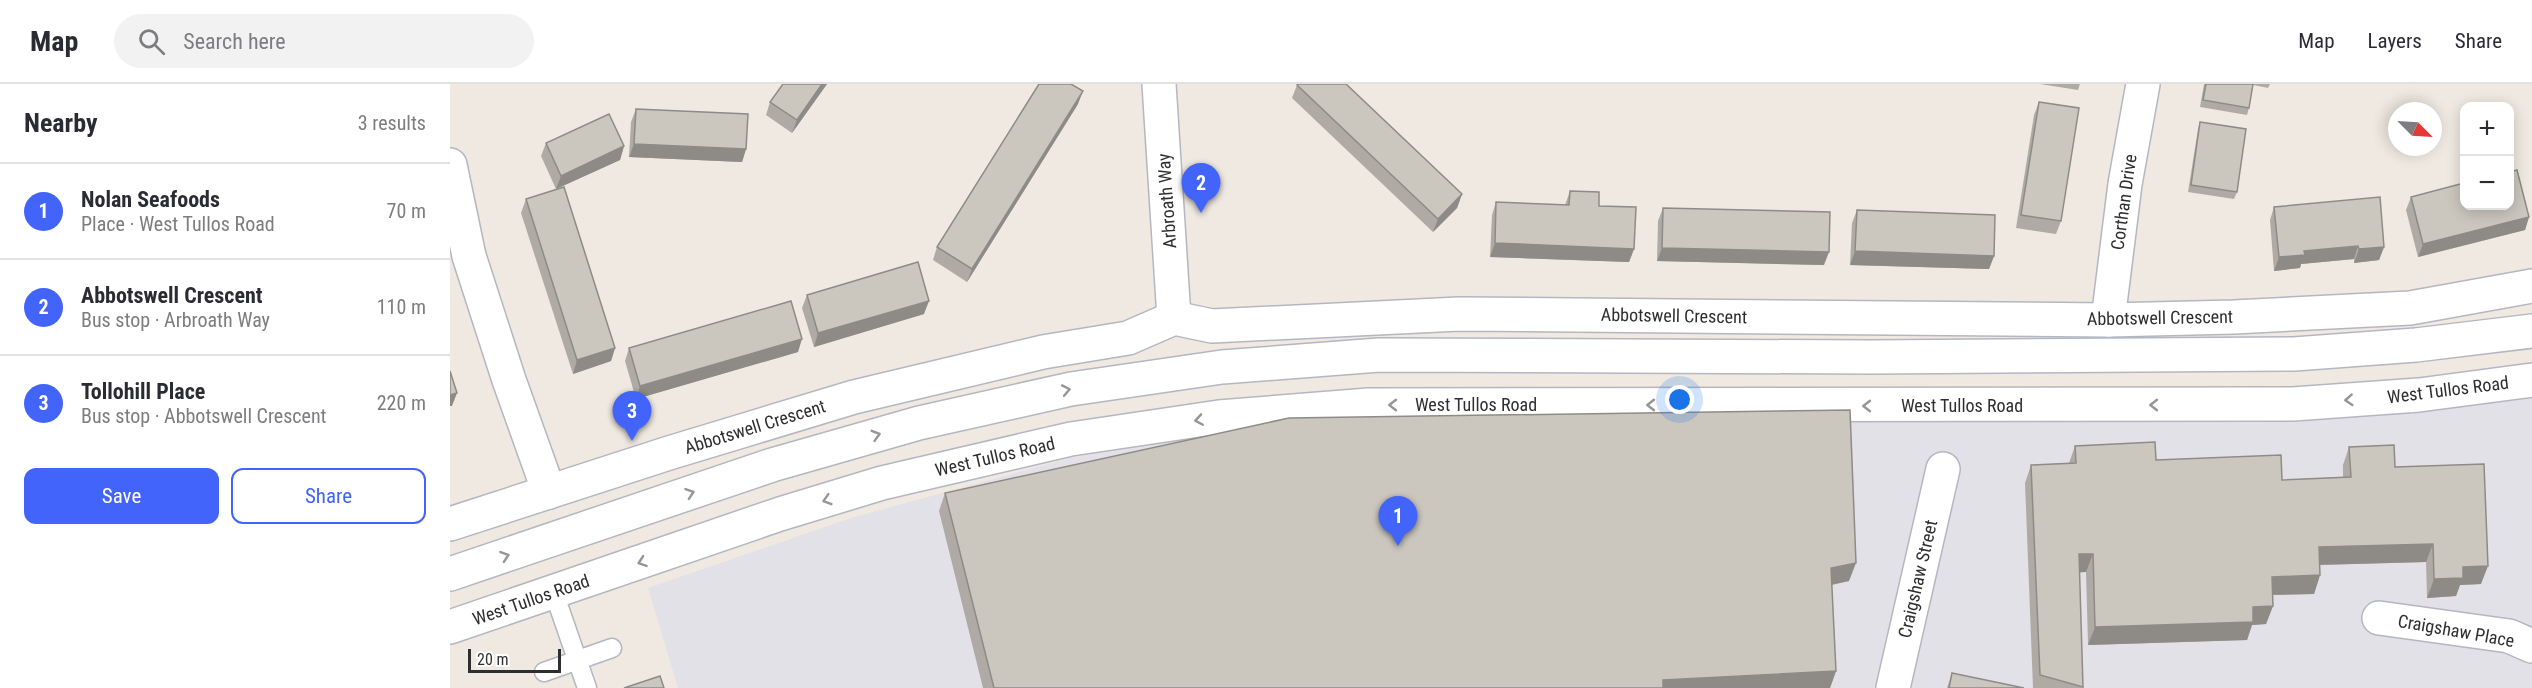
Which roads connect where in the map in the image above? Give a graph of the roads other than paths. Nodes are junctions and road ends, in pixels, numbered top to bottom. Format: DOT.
graph roads {
  1 [pos="1159,84"];
  2 [pos="2143,84"];
  3 [pos="450,165"];
  4 [pos="2532,286"];
  5 [pos="1174,318"];
  6 [pos="2108,320"];
  7 [pos="2532,331"];
  8 [pos="2532,380"];
  9 [pos="1943,469"];
  10 [pos="549,492"];
  11 [pos="450,524"];
  12 [pos="450,574"];
  13 [pos="554,592"];
  14 [pos="2379,618"];
  15 [pos="450,627"];
  16 [pos="2532,646"];
  17 [pos="612,648"];
  18 [pos="577,660"];
  19 [pos="544,672"];
  20 [pos="586,688"];
  21 [pos="1893,688"];
  1 -- 5 [label="main road, Arbroath Way"];
  2 -- 6 [label="main road, Corthan Drive"];
  3 -- 10 [label="main road"];
  4 -- 6 [label="main road, Abbotswell Crescent"];
  5 -- 6 [label="main road, Abbotswell Crescent"];
  5 -- 10 [label="main road, Abbotswell Crescent"];
  12 -- 7 [label="main road, one-way"];
  8 -- 13 [label="main road, West Tullos Road, one-way"];
  9 -- 21 [label="main road, Craigshaw Street"];
  10 -- 11 [label="main road, Abbotswell Crescent"];
  13 -- 15 [label="main road, West Tullos Road"];
  13 -- 18 [label="lane"];
  14 -- 16 [label="main road, Craigshaw Place"];
  17 -- 18 [label="lane"];
  18 -- 19 [label="lane"];
  18 -- 20 [label="lane"];
}
